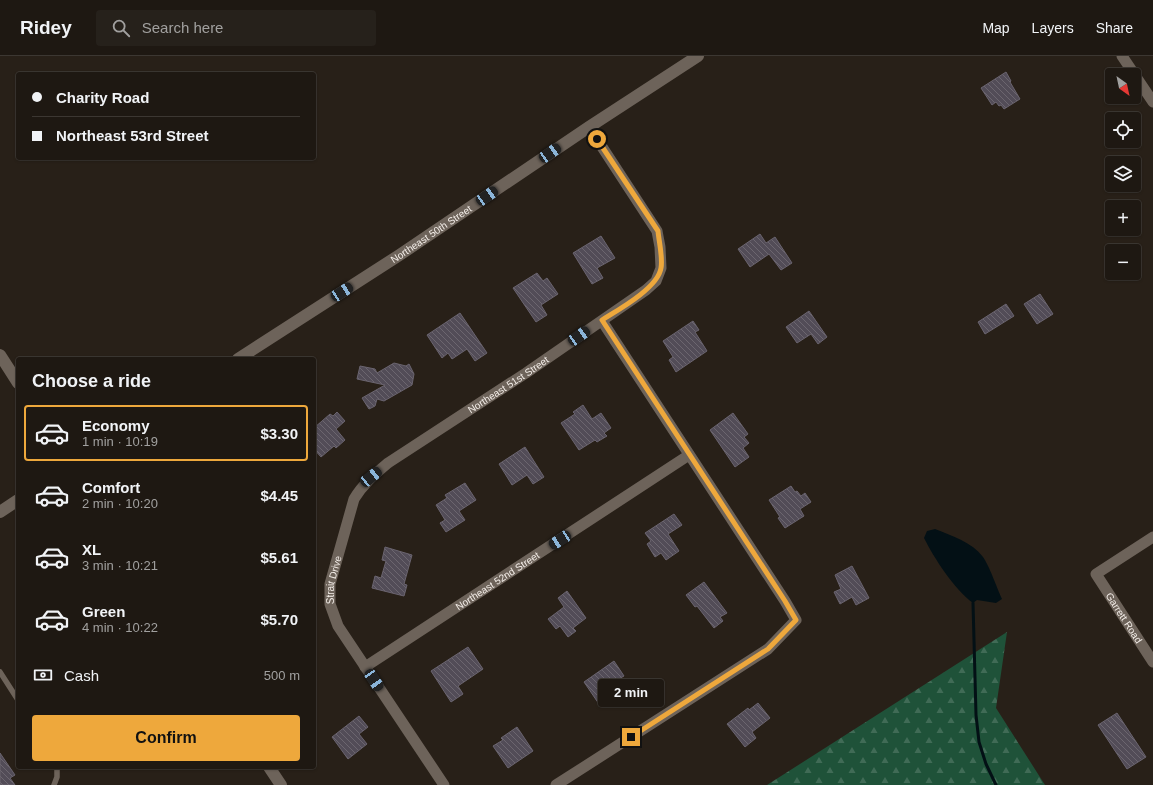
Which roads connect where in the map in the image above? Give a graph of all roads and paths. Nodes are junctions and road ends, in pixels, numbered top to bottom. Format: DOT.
graph roads {
  1 [pos="698,56"];
  2 [pos="1122,56"];
  3 [pos="1153,102"];
  4 [pos="589,127"];
  5 [pos="602,320"];
  6 [pos="0,355"];
  7 [pos="242,357"];
  8 [pos="16,380"];
  9 [pos="689,455"];
  10 [pos="360,488"];
  11 [pos="16,501"];
  12 [pos="0,512"];
  13 [pos="1153,537"];
  14 [pos="1153,662"];
  15 [pos="365,667"];
  16 [pos="0,672"];
  17 [pos="16,697"];
  18 [pos="57,769"];
  19 [pos="271,769"];
  20 [pos="54,785"];
  21 [pos="281,785"];
  22 [pos="444,785"];
  23 [pos="556,785"];
  1 -- 4 [label="street, Northeast 50th Street"];
  2 -- 3 [label="street"];
  4 -- 5 [label="street, Northeast 51st Street"];
  4 -- 7 [label="street, Northeast 50th Street"];
  5 -- 9 [label="street"];
  5 -- 10 [label="street, Northeast 51st Street"];
  6 -- 8 [label="street"];
  9 -- 15 [label="street, Northeast 52nd Street"];
  9 -- 23 [label="street"];
  10 -- 15 [label="street, Strait Drive"];
  11 -- 12 [label="street"];
  13 -- 14 [label="street, Garrett Road"];
  15 -- 22 [label="street, Strait Drive"];
  16 -- 17 [label="lane"];
  18 -- 20 [label="lane"];
  19 -- 21 [label="street"];
}
